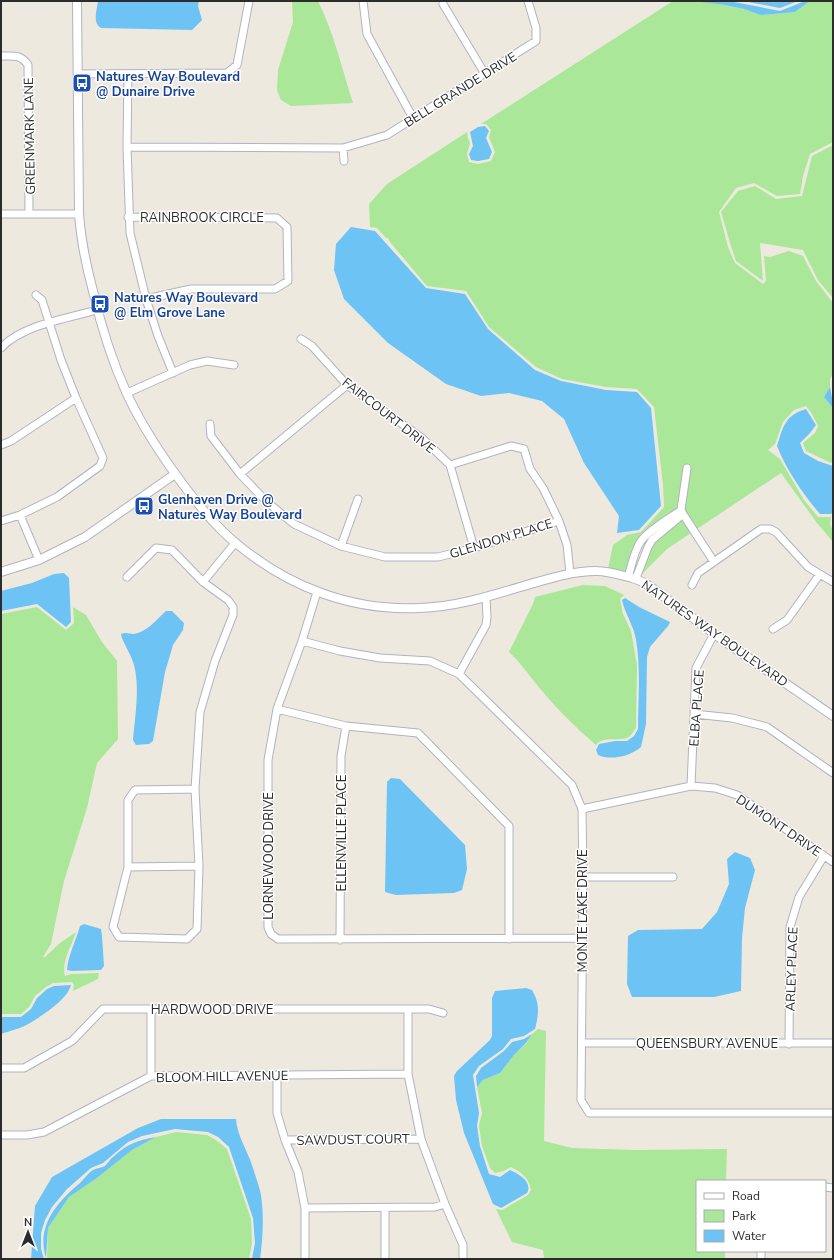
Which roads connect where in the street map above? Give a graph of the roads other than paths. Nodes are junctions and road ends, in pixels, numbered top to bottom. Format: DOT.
graph roads {
  1 [pos="77,1"];
  2 [pos="249,1"];
  3 [pos="363,1"];
  4 [pos="528,1"];
  5 [pos="443,4"];
  6 [pos="1,56"];
  7 [pos="78,74"];
  8 [pos="128,74"];
  9 [pos="485,74"];
  10 [pos="413,118"];
  11 [pos="127,147"];
  12 [pos="343,148"];
  13 [pos="344,161"];
  14 [pos="1,214"];
  15 [pos="30,214"];
  16 [pos="79,214"];
  17 [pos="128,217"];
  18 [pos="36,295"];
  19 [pos="146,299"];
  20 [pos="97,310"];
  21 [pos="49,323"];
  22 [pos="301,339"];
  23 [pos="1,348"];
  24 [pos="234,365"];
  25 [pos="173,373"];
  26 [pos="346,385"];
  27 [pos="127,393"];
  28 [pos="76,398"];
  29 [pos="210,424"];
  30 [pos="1,445"];
  31 [pos="450,465"];
  32 [pos="687,468"];
  33 [pos="175,474"];
  34 [pos="240,474"];
  35 [pos="358,499"];
  36 [pos="682,512"];
  37 [pos="20,515"];
  38 [pos="1,521"];
  39 [pos="559,521"];
  40 [pos="235,543"];
  41 [pos="341,546"];
  42 [pos="474,548"];
  43 [pos="634,557"];
  44 [pos="39,560"];
  45 [pos="643,560"];
  46 [pos="714,562"];
  47 [pos="1,572"];
  48 [pos="570,573"];
  49 [pos="820,574"];
  50 [pos="127,577"];
  51 [pos="632,578"];
  52 [pos="203,582"];
  53 [pos="833,582"];
  54 [pos="692,585"];
  55 [pos="317,592"];
  56 [pos="486,598"];
  57 [pos="773,629"];
  58 [pos="714,634"];
  59 [pos="302,642"];
  60 [pos="459,674"];
  61 [pos="277,708"];
  62 [pos="694,714"];
  63 [pos="833,716"];
  64 [pos="346,726"];
  65 [pos="833,773"];
  66 [pos="691,786"];
  67 [pos="195,789"];
  68 [pos="582,809"];
  69 [pos="824,856"];
  70 [pos="833,862"];
  71 [pos="128,866"];
  72 [pos="199,866"];
  73 [pos="583,877"];
  74 [pos="673,877"];
  75 [pos="582,938"];
  76 [pos="509,939"];
  77 [pos="340,940"];
  78 [pos="151,1009"];
  79 [pos="408,1009"];
  80 [pos="443,1013"];
  81 [pos="582,1043"];
  82 [pos="789,1044"];
  83 [pos="833,1044"];
  84 [pos="1,1068"];
  85 [pos="408,1074"];
  86 [pos="277,1075"];
  87 [pos="151,1076"];
  88 [pos="833,1113"];
  89 [pos="1,1135"];
  90 [pos="421,1139"];
  91 [pos="285,1140"];
  92 [pos="445,1204"];
  93 [pos="305,1208"];
  94 [pos="385,1208"];
  95 [pos="463,1258"];
  96 [pos="305,1259"];
  97 [pos="385,1259"];
  1 -- 7 [label="street, NATURES WAY BOULEVARD"];
  2 -- 8 [label="street"];
  3 -- 10 [label="street"];
  4 -- 9 [label="street, BELL GRANDE DRIVE"];
  5 -- 9 [label="street"];
  6 -- 15 [label="street, GREENMARK LANE"];
  7 -- 8 [label="street"];
  7 -- 16 [label="street, NATURES WAY BOULEVARD"];
  8 -- 11 [label="street"];
  9 -- 10 [label="street, BELL GRANDE DRIVE"];
  10 -- 12 [label="street, BELL GRANDE DRIVE"];
  11 -- 12 [label="street, BELL GRANDE DRIVE"];
  11 -- 17 [label="street"];
  12 -- 13 [label="street"];
  14 -- 15 [label="street"];
  15 -- 16 [label="street"];
  16 -- 20 [label="street, NATURES WAY BOULEVARD"];
  17 -- 19 [label="street"];
  17 -- 19 [label="street, RAINBROOK CIRCLE"];
  18 -- 21 [label="street"];
  19 -- 25 [label="street"];
  20 -- 21 [label="street"];
  20 -- 27 [label="street, NATURES WAY BOULEVARD"];
  21 -- 23 [label="street"];
  21 -- 28 [label="street"];
  22 -- 26 [label="street, FAIRCOURT DRIVE"];
  24 -- 25 [label="street"];
  25 -- 27 [label="street"];
  26 -- 31 [label="street, FAIRCOURT DRIVE"];
  26 -- 34 [label="street"];
  27 -- 33 [label="street, NATURES WAY BOULEVARD"];
  28 -- 30 [label="street"];
  28 -- 37 [label="street"];
  29 -- 34 [label="street, GLENDON PLACE"];
  31 -- 39 [label="street"];
  31 -- 42 [label="street, FAIRCOURT DRIVE"];
  32 -- 36 [label="street"];
  33 -- 40 [label="street, NATURES WAY BOULEVARD"];
  33 -- 44 [label="street"];
  34 -- 41 [label="street, GLENDON PLACE"];
  35 -- 41 [label="street"];
  36 -- 43 [label="street"];
  36 -- 45 [label="street"];
  36 -- 46 [label="street"];
  37 -- 38 [label="street"];
  37 -- 44 [label="street"];
  39 -- 42 [label="street, GLENDON PLACE"];
  39 -- 48 [label="street"];
  40 -- 52 [label="street"];
  40 -- 55 [label="street, NATURES WAY BOULEVARD"];
  41 -- 42 [label="street, GLENDON PLACE"];
  43 -- 45 [label="street"];
  43 -- 51 [label="street"];
  44 -- 47 [label="street"];
  45 -- 51 [label="street"];
  46 -- 49 [label="street"];
  46 -- 54 [label="street"];
  48 -- 51 [label="street, NATURES WAY BOULEVARD"];
  48 -- 56 [label="street, NATURES WAY BOULEVARD"];
  49 -- 53 [label="street"];
  49 -- 57 [label="street"];
  50 -- 52 [label="street"];
  51 -- 58 [label="street, NATURES WAY BOULEVARD"];
  52 -- 67 [label="street"];
  55 -- 56 [label="street, NATURES WAY BOULEVARD"];
  55 -- 59 [label="street, LORNEWOOD DRIVE"];
  56 -- 60 [label="street"];
  58 -- 62 [label="street, ELBA PLACE"];
  58 -- 63 [label="street, NATURES WAY BOULEVARD"];
  59 -- 60 [label="street, MONTE LAKE DRIVE"];
  59 -- 61 [label="street, LORNEWOOD DRIVE"];
  60 -- 68 [label="street, MONTE LAKE DRIVE"];
  61 -- 64 [label="street"];
  61 -- 77 [label="street, LORNEWOOD DRIVE"];
  62 -- 65 [label="street"];
  62 -- 66 [label="street, ELBA PLACE"];
  64 -- 76 [label="street"];
  64 -- 77 [label="street, ELLENVILLE PLACE"];
  66 -- 68 [label="street, DUMONT DRIVE"];
  66 -- 69 [label="street, DUMONT DRIVE"];
  67 -- 71 [label="street"];
  67 -- 72 [label="street"];
  68 -- 73 [label="street, MONTE LAKE DRIVE"];
  69 -- 70 [label="street, DUMONT DRIVE"];
  69 -- 82 [label="street, ARLEY PLACE"];
  71 -- 72 [label="street"];
  71 -- 72 [label="street"];
  73 -- 74 [label="street"];
  73 -- 75 [label="street, MONTE LAKE DRIVE"];
  75 -- 76 [label="street, LORNEWOOD DRIVE"];
  75 -- 81 [label="street, MONTE LAKE DRIVE"];
  76 -- 77 [label="street, LORNEWOOD DRIVE"];
  78 -- 79 [label="street, HARDWOOD DRIVE"];
  78 -- 84 [label="street, HARDWOOD DRIVE"];
  78 -- 87 [label="street"];
  79 -- 80 [label="street, HARDWOOD DRIVE"];
  79 -- 85 [label="street"];
  81 -- 82 [label="street, QUEENSBURY AVENUE"];
  81 -- 88 [label="street, MONTE LAKE DRIVE"];
  82 -- 83 [label="street, QUEENSBURY AVENUE"];
  85 -- 86 [label="street, BLOOM HILL AVENUE"];
  85 -- 90 [label="street"];
  86 -- 87 [label="street, BLOOM HILL AVENUE"];
  86 -- 91 [label="street"];
  87 -- 89 [label="street, BLOOM HILL AVENUE"];
  90 -- 91 [label="street, SAWDUST COURT"];
  90 -- 92 [label="street"];
  91 -- 93 [label="street"];
  92 -- 94 [label="street"];
  92 -- 95 [label="street"];
  93 -- 94 [label="street"];
  93 -- 96 [label="street"];
  94 -- 97 [label="street"];
}
